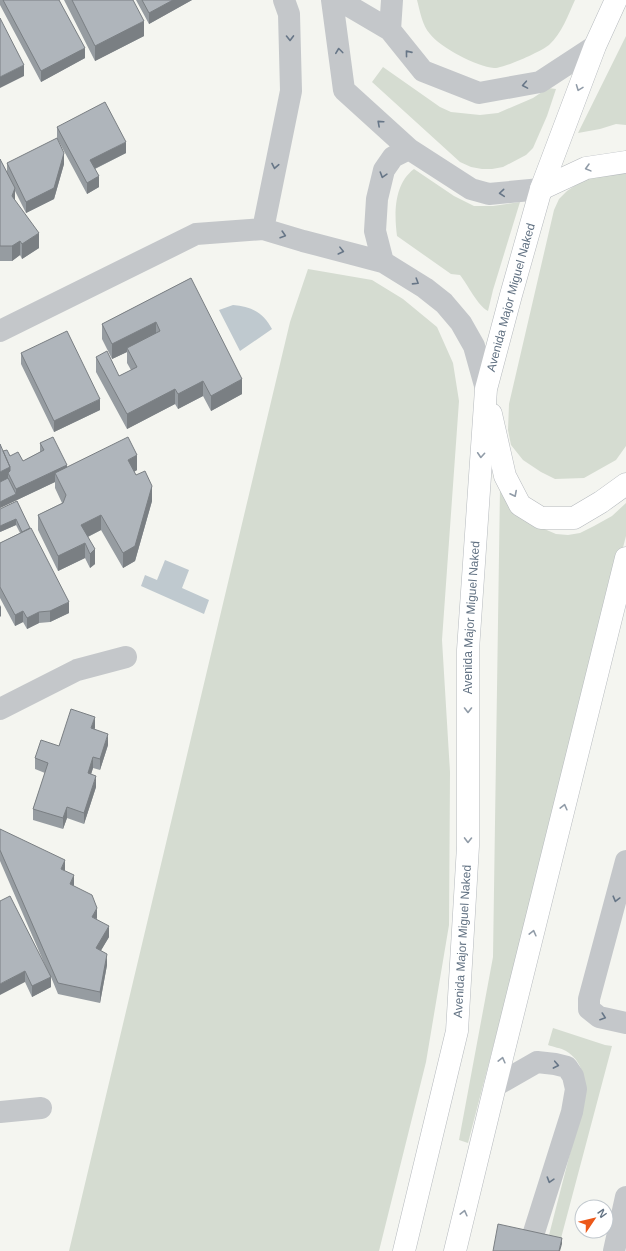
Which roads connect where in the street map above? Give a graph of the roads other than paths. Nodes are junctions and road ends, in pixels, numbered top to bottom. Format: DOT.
graph roads {
  1 [pos="284,0"];
  2 [pos="332,0"];
  3 [pos="339,0"];
  4 [pos="392,0"];
  5 [pos="616,0"];
  6 [pos="390,30"];
  7 [pos="595,46"];
  8 [pos="409,149"];
  9 [pos="626,162"];
  10 [pos="541,190"];
  11 [pos="263,228"];
  12 [pos="383,262"];
  13 [pos="0,331"];
  14 [pos="486,389"];
  15 [pos="626,484"];
  16 [pos="626,558"];
  17 [pos="126,657"];
  18 [pos="0,709"];
  19 [pos="626,861"];
  20 [pos="626,1023"];
  21 [pos="495,1086"];
  22 [pos="41,1108"];
  23 [pos="0,1112"];
  24 [pos="626,1197"];
  25 [pos="404,1251"];
  26 [pos="455,1251"];
  27 [pos="528,1251"];
  28 [pos="614,1251"];
  1 -- 11 [label="street, one-way"];
  8 -- 2 [label="street, one-way"];
  3 -- 6 [label="street"];
  4 -- 6 [label="street"];
  5 -- 7 [label="main road, Avenida Major Miguel Naked"];
  7 -- 6 [label="street, one-way"];
  7 -- 10 [label="main road, Avenida Major Miguel Naked, one-way"];
  10 -- 8 [label="street, one-way"];
  8 -- 12 [label="street, one-way"];
  9 -- 10 [label="main road, one-way"];
  10 -- 14 [label="main road, Avenida Major Miguel Naked"];
  11 -- 12 [label="street, one-way"];
  11 -- 13 [label="street"];
  12 -- 14 [label="street, one-way"];
  14 -- 15 [label="main road, one-way"];
  14 -- 25 [label="main road, Avenida Major Miguel Naked, one-way"];
  21 -- 16 [label="main road, one-way"];
  17 -- 18 [label="street"];
  19 -- 20 [label="street, one-way"];
  26 -- 21 [label="main road, one-way"];
  21 -- 27 [label="street, one-way"];
  22 -- 23 [label="street"];
  24 -- 28 [label="street"];
}
